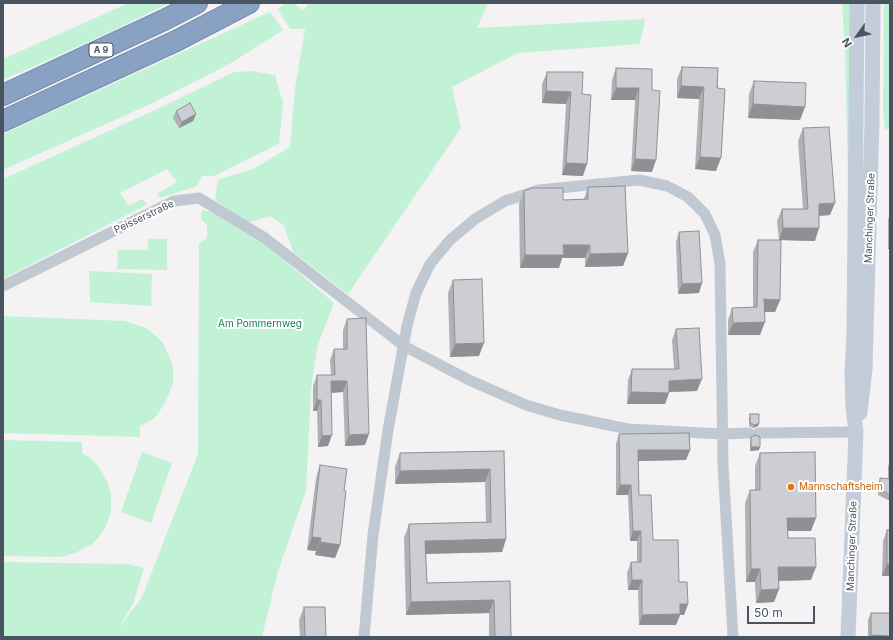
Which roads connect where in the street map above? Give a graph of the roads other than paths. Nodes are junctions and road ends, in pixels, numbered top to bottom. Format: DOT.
graph roads {
  1 [pos="197,3"];
  2 [pos="249,3"];
  3 [pos="857,3"];
  4 [pos="873,3"];
  5 [pos="3,95"];
  6 [pos="3,121"];
  7 [pos="3,286"];
  8 [pos="404,346"];
  9 [pos="856,432"];
  10 [pos="722,434"];
  11 [pos="364,637"];
  12 [pos="733,637"];
  13 [pos="848,637"];
  1 -- 5 [label="highway, A 9"];
  2 -- 6 [label="highway, A 9"];
  3 -- 9 [label="main road, Manchinger Straße"];
  4 -- 9 [label="main road, Manchinger Straße"];
  7 -- 8 [label="street, Peisserstraße"];
  8 -- 10 [label="street, Peisserstraße"];
  8 -- 10 [label="street"];
  8 -- 11 [label="street"];
  9 -- 10 [label="street, Peisserstraße"];
  9 -- 13 [label="main road, Manchinger Straße"];
  10 -- 12 [label="street"];
}
